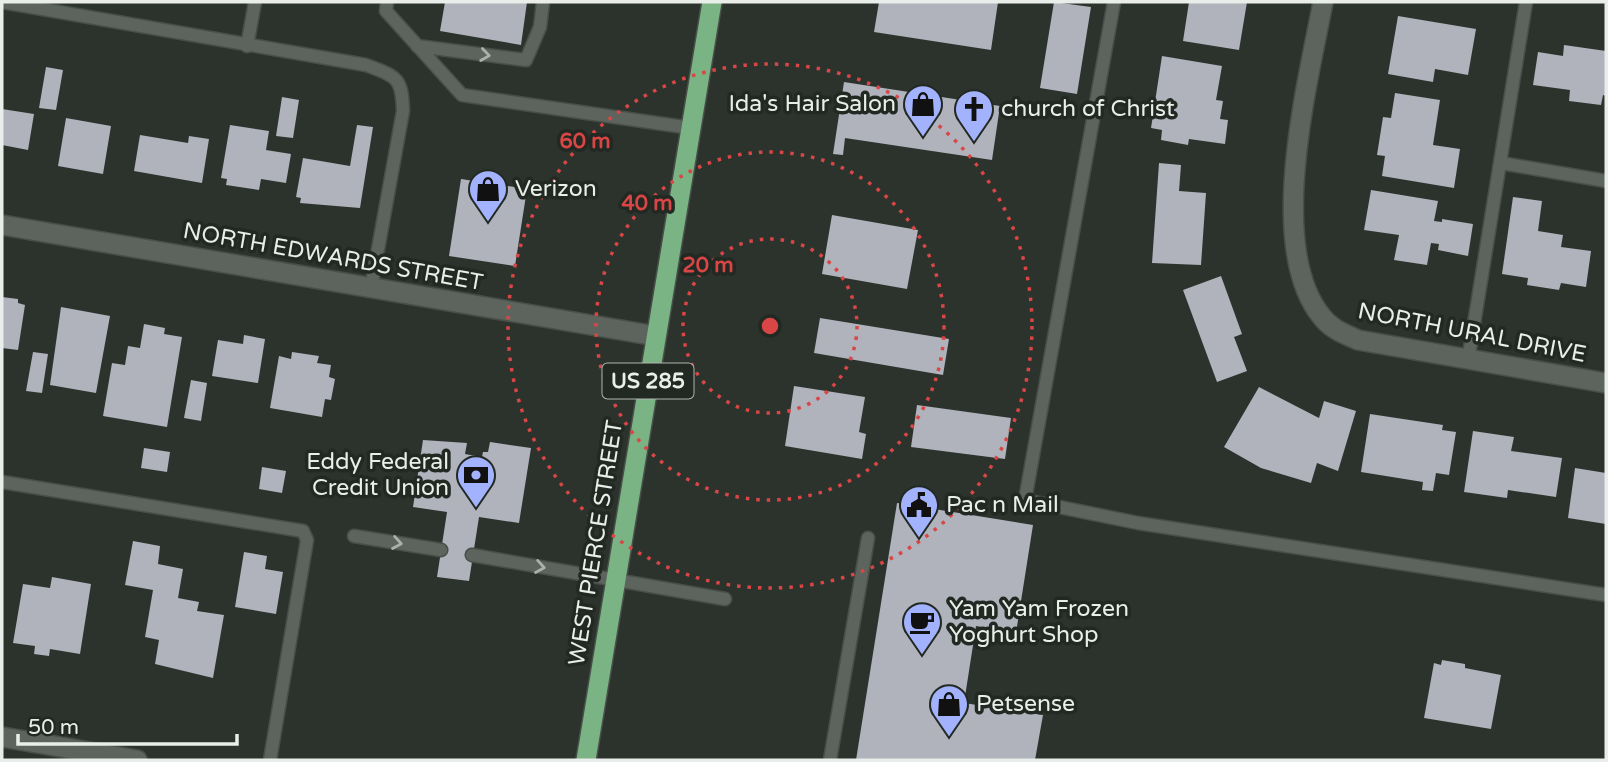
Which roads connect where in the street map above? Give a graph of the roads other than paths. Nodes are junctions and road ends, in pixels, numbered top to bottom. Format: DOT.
graph roads {
  1 [pos="2,2"];
  2 [pos="255,2"];
  3 [pos="387,2"];
  4 [pos="543,2"];
  5 [pos="712,2"];
  6 [pos="1114,2"];
  7 [pos="1323,2"];
  8 [pos="1526,2"];
  9 [pos="247,46"];
  10 [pos="417,46"];
  11 [pos="691,128"];
  12 [pos="1501,163"];
  13 [pos="1606,181"];
  14 [pos="2,225"];
  15 [pos="371,288"];
  16 [pos="656,336"];
  17 [pos="1468,361"];
  18 [pos="1606,383"];
  19 [pos="2,482"];
  20 [pos="354,536"];
  21 [pos="868,538"];
  22 [pos="441,550"];
  23 [pos="472,555"];
  24 [pos="615,580"];
  25 [pos="1606,595"];
  26 [pos="725,599"];
  27 [pos="2,737"];
  28 [pos="136,760"];
  29 [pos="270,760"];
  30 [pos="586,760"];
  31 [pos="830,760"];
  1 -- 9 [label="lane"];
  2 -- 9 [label="lane"];
  3 -- 10 [label="lane"];
  10 -- 4 [label="lane, one-way"];
  5 -- 11 [label="highway, WEST PIERCE STREET / US 285"];
  6 -- 25 [label="lane"];
  7 -- 17 [label="street, NORTH URAL DRIVE"];
  8 -- 12 [label="lane"];
  9 -- 15 [label="lane"];
  10 -- 11 [label="lane"];
  11 -- 16 [label="highway, WEST PIERCE STREET / US 285"];
  12 -- 13 [label="lane"];
  12 -- 17 [label="lane"];
  14 -- 15 [label="street, NORTH EDWARDS STREET"];
  15 -- 16 [label="street, NORTH EDWARDS STREET"];
  16 -- 24 [label="highway, WEST PIERCE STREET / US 285"];
  17 -- 18 [label="street, NORTH URAL DRIVE"];
  19 -- 29 [label="lane"];
  20 -- 22 [label="lane, one-way"];
  21 -- 31 [label="lane"];
  23 -- 24 [label="lane, one-way"];
  24 -- 26 [label="lane"];
  24 -- 30 [label="highway, WEST PIERCE STREET / US 285"];
  27 -- 28 [label="street"];
}
